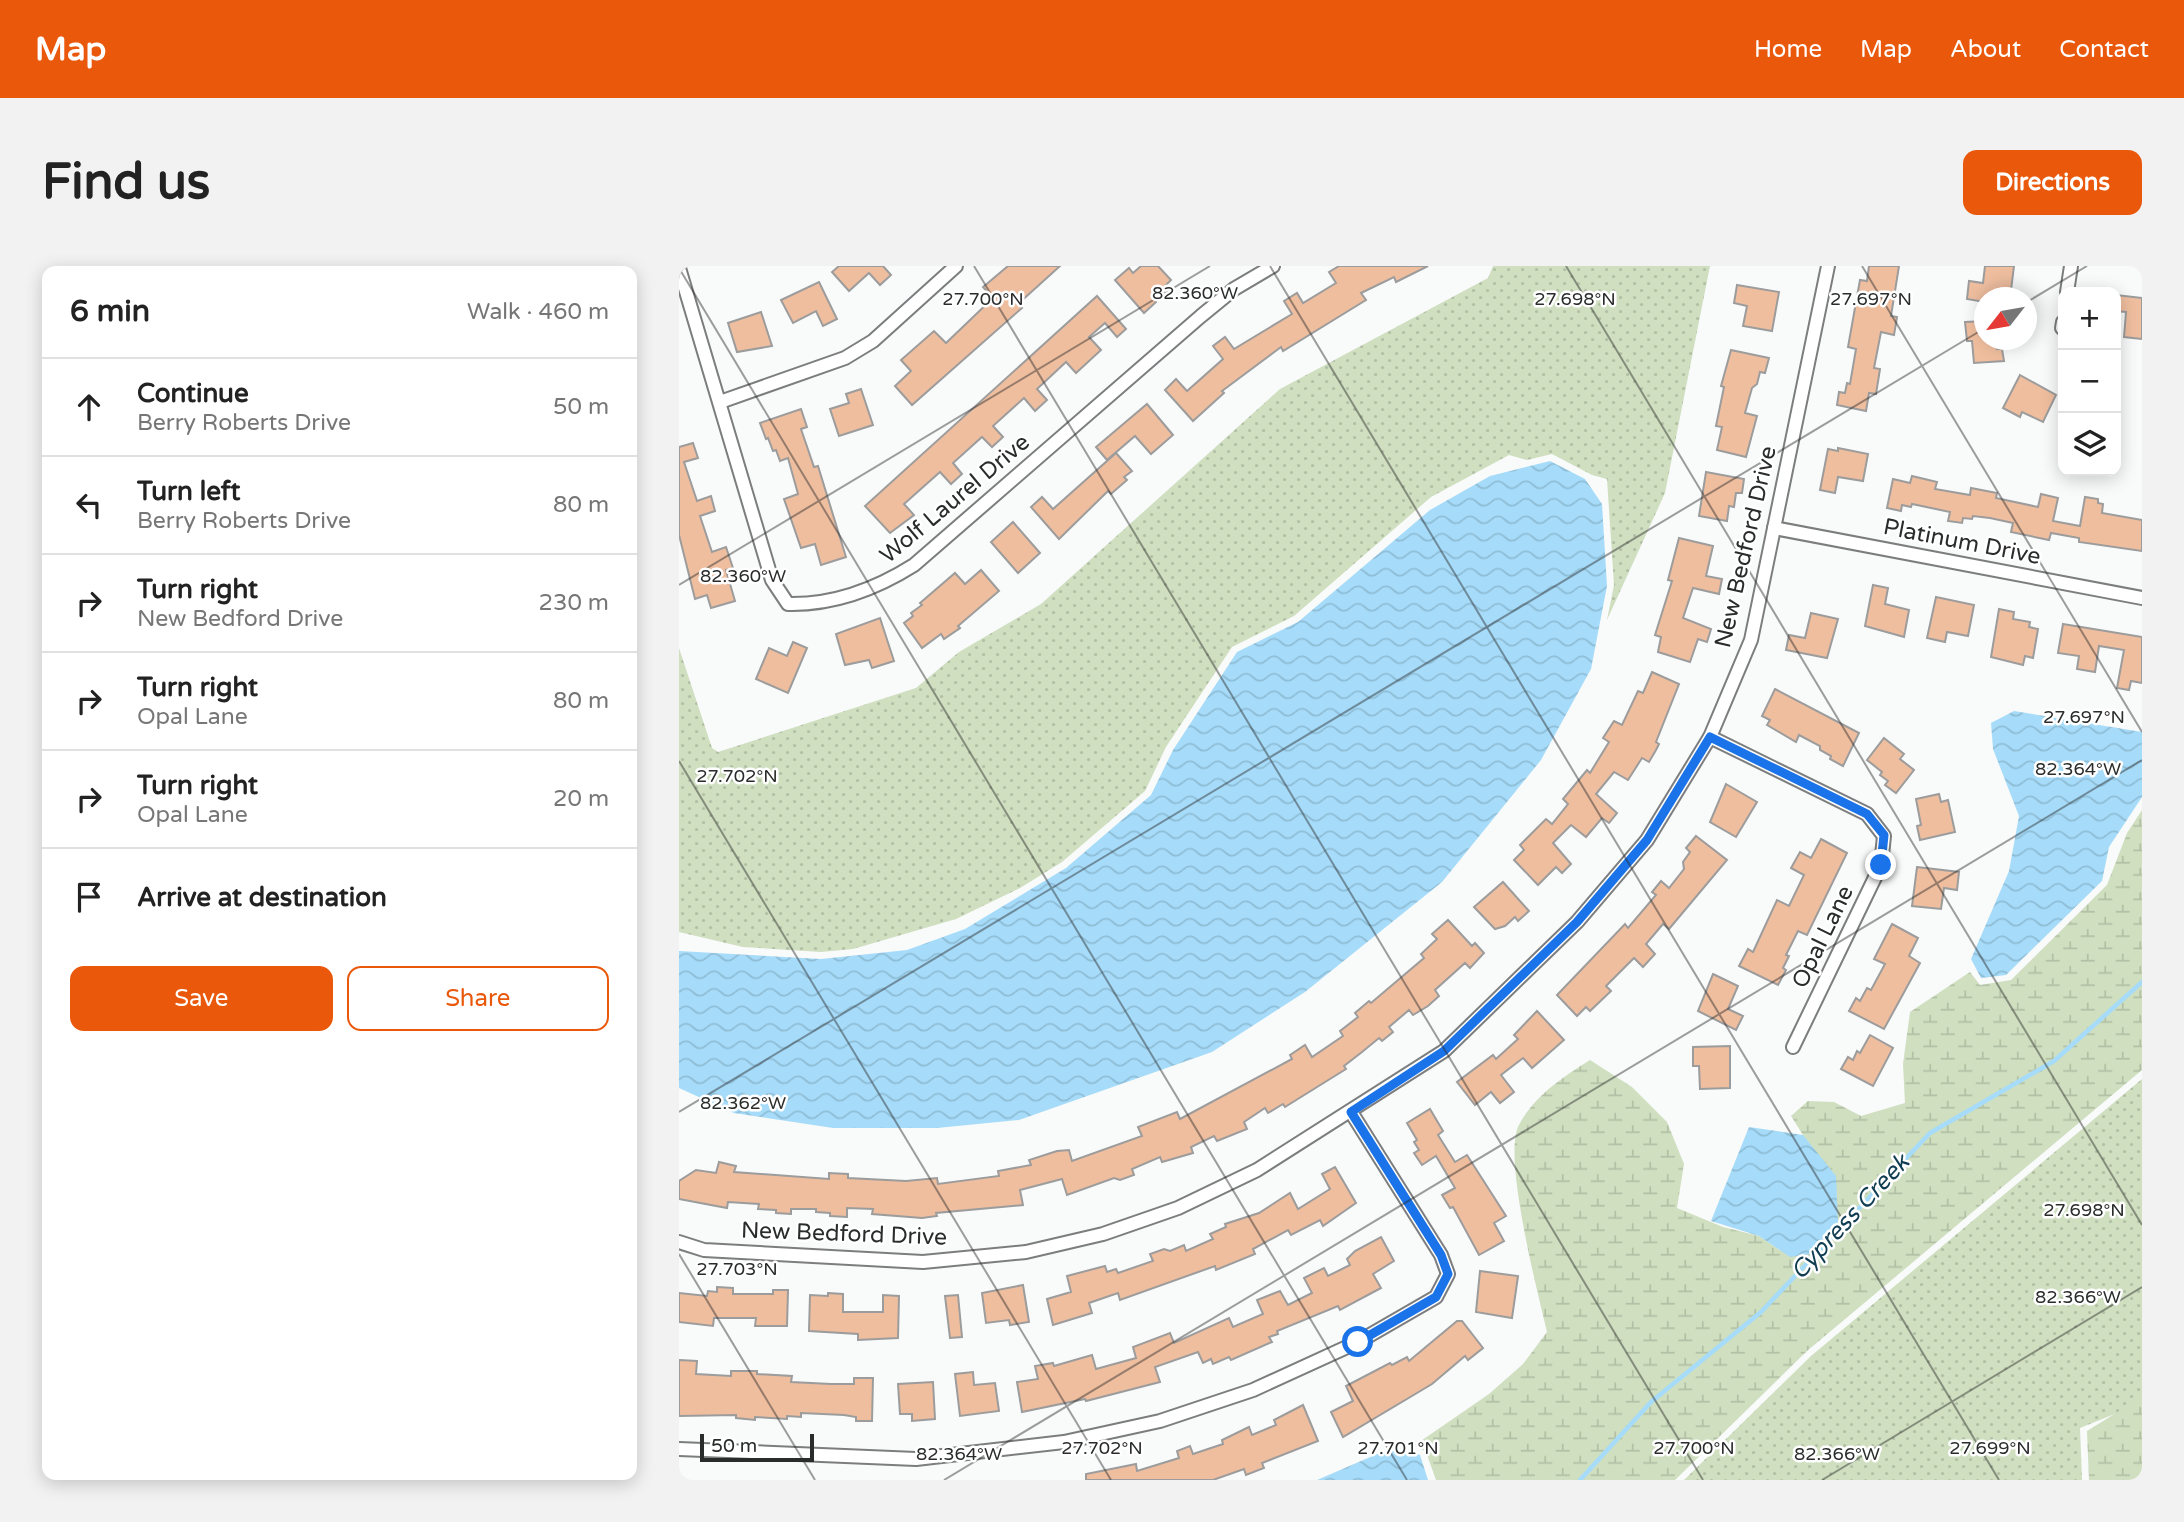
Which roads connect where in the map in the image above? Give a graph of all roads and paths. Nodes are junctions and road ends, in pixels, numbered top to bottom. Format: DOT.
graph roads {
  1 [pos="956,266"];
  2 [pos="1273,266"];
  3 [pos="1828,266"];
  4 [pos="2071,266"];
  5 [pos="679,268"];
  6 [pos="2068,287"];
  7 [pos="720,402"];
  8 [pos="1774,528"];
  9 [pos="2142,598"];
  10 [pos="1710,737"];
  11 [pos="1793,1047"];
  12 [pos="1351,1112"];
  13 [pos="679,1242"];
  14 [pos="679,1449"];
  1 -- 7 [label="street"];
  2 -- 7 [label="street, Wolf Laurel Drive"];
  3 -- 8 [label="street, New Bedford Drive"];
  4 -- 6 [label="street"];
  5 -- 7 [label="street, Wolf Laurel Drive"];
  8 -- 9 [label="street, Platinum Drive"];
  8 -- 10 [label="street, New Bedford Drive"];
  10 -- 11 [label="street, Opal Lane"];
  10 -- 12 [label="street, New Bedford Drive"];
  12 -- 13 [label="street, New Bedford Drive"];
  12 -- 14 [label="street"];
}
